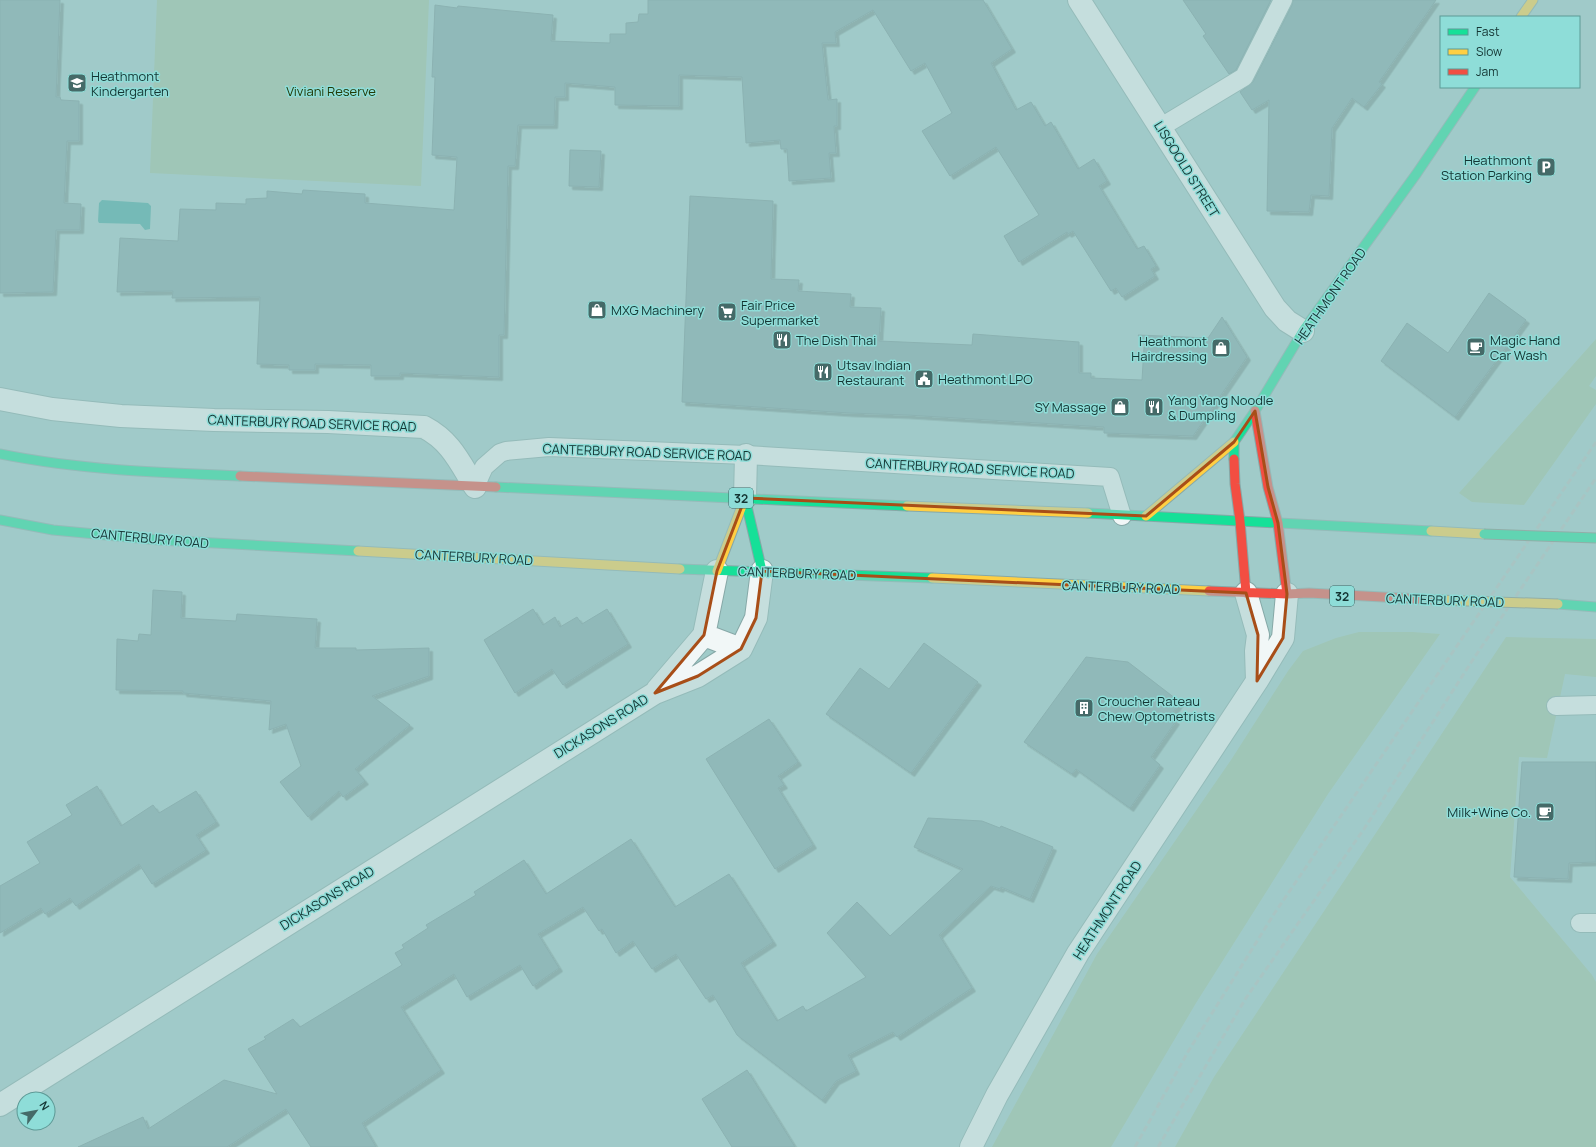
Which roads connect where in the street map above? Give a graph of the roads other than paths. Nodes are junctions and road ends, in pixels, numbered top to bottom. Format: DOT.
graph roads {
  1 [pos="1079,0"];
  2 [pos="1283,0"];
  3 [pos="1533,0"];
  4 [pos="1522,16"];
  5 [pos="1473,88"];
  6 [pos="1161,127"];
  7 [pos="1304,331"];
  8 [pos="0,400"];
  9 [pos="1255,411"];
  10 [pos="1234,442"];
  11 [pos="0,454"];
  12 [pos="746,455"];
  13 [pos="475,487"];
  14 [pos="745,498"];
  15 [pos="1122,516"];
  16 [pos="1146,516"];
  17 [pos="0,520"];
  18 [pos="1240,521"];
  19 [pos="1278,523"];
  20 [pos="1596,538"];
  21 [pos="717,571"];
  22 [pos="762,571"];
  23 [pos="1246,592"];
  24 [pos="1287,594"];
  25 [pos="1596,607"];
  26 [pos="704,635"];
  27 [pos="741,649"];
  28 [pos="1257,681"];
  29 [pos="654,693"];
  30 [pos="1596,705"];
  31 [pos="1556,706"];
  32 [pos="0,1105"];
  33 [pos="971,1147"];
  1 -- 6 [label="street, LISGOOLD STREET"];
  2 -- 6 [label="lane"];
  3 -- 4 [label="main road"];
  5 -- 7 [label="main road, HEATHMONT ROAD"];
  6 -- 7 [label="street, LISGOOLD STREET"];
  7 -- 9 [label="main road, HEATHMONT ROAD"];
  8 -- 13 [label="street, CANTERBURY ROAD SERVICE ROAD"];
  9 -- 10 [label="main road, HEATHMONT ROAD"];
  9 -- 19 [label="main road"];
  10 -- 16 [label="main road, HEATHMONT ROAD"];
  10 -- 18 [label="main road"];
  11 -- 13 [label="main road, 32"];
  12 -- 13 [label="lane, CANTERBURY ROAD SERVICE ROAD"];
  12 -- 14 [label="street"];
  12 -- 15 [label="lane, CANTERBURY ROAD SERVICE ROAD"];
  13 -- 14 [label="main road, 32"];
  14 -- 15 [label="main road, 32"];
  14 -- 21 [label="main road"];
  14 -- 22 [label="main road"];
  15 -- 16 [label="main road, 32"];
  16 -- 18 [label="main road, 32"];
  17 -- 21 [label="main road, CANTERBURY ROAD / 32"];
  18 -- 19 [label="main road, 32"];
  18 -- 23 [label="main road"];
  19 -- 20 [label="main road, 32, bridge"];
  19 -- 24 [label="main road"];
  21 -- 22 [label="main road, CANTERBURY ROAD / 32"];
  21 -- 26 [label="street, DICKASONS ROAD"];
  22 -- 23 [label="main road, CANTERBURY ROAD / 32"];
  22 -- 27 [label="street"];
  23 -- 24 [label="main road, CANTERBURY ROAD / 32"];
  23 -- 28 [label="street"];
  24 -- 25 [label="main road, CANTERBURY ROAD / 32, bridge"];
  24 -- 28 [label="street, HEATHMONT ROAD"];
  26 -- 27 [label="street"];
  26 -- 29 [label="street, DICKASONS ROAD"];
  27 -- 29 [label="street, DICKASONS ROAD"];
  28 -- 33 [label="street, HEATHMONT ROAD"];
  29 -- 32 [label="street, DICKASONS ROAD"];
  30 -- 31 [label="lane"];
}
